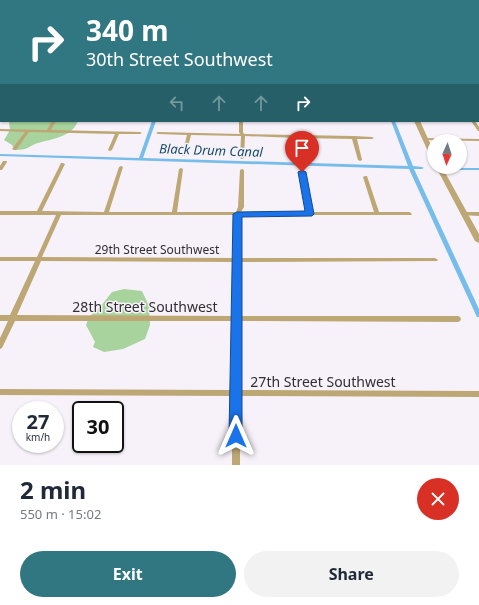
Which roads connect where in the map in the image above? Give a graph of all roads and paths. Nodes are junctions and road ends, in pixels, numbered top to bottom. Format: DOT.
graph roads {
  1 [pos="53,122"];
  2 [pos="242,122"];
  3 [pos="417,122"];
  4 [pos="0,130"];
  5 [pos="28,130"];
  6 [pos="48,131"];
  7 [pos="118,132"];
  8 [pos="140,133"];
  9 [pos="158,133"];
  10 [pos="189,134"];
  11 [pos="244,135"];
  12 [pos="299,136"];
  13 [pos="354,137"];
  14 [pos="372,138"];
  15 [pos="425,139"];
  16 [pos="479,140"];
  17 [pos="427,143"];
  18 [pos="14,149"];
  19 [pos="110,150"];
  20 [pos="184,155"];
  21 [pos="300,156"];
  22 [pos="242,158"];
  23 [pos="360,160"];
  24 [pos="5,162"];
  25 [pos="63,164"];
  26 [pos="122,167"];
  27 [pos="0,169"];
  28 [pos="181,169"];
  29 [pos="242,170"];
  30 [pos="302,172"];
  31 [pos="443,174"];
  32 [pos="365,177"];
  33 [pos="0,213"];
  34 [pos="39,213"];
  35 [pos="59,213"];
  36 [pos="106,213"];
  37 [pos="174,213"];
  38 [pos="237,214"];
  39 [pos="309,214"];
  40 [pos="377,214"];
  41 [pos="409,214"];
  42 [pos="464,214"];
  43 [pos="479,214"];
  44 [pos="479,241"];
  45 [pos="0,259"];
  46 [pos="38,259"];
  47 [pos="237,260"];
  48 [pos="435,260"];
  49 [pos="0,318"];
  50 [pos="12,318"];
  51 [pos="237,318"];
  52 [pos="458,319"];
  53 [pos="0,346"];
  54 [pos="0,392"];
  55 [pos="236,394"];
  56 [pos="479,394"];
  57 [pos="236,465"];
  1 -- 6 [label="street"];
  2 -- 11 [label="street"];
  3 -- 15 [label="street"];
  4 -- 5 [label="street"];
  5 -- 6 [label="street"];
  5 -- 18 [label="street"];
  6 -- 7 [label="street"];
  7 -- 8 [label="street"];
  7 -- 19 [label="street"];
  9 -- 10 [label="street"];
  10 -- 11 [label="street"];
  10 -- 20 [label="street"];
  11 -- 12 [label="street"];
  11 -- 22 [label="street"];
  12 -- 13 [label="street"];
  12 -- 21 [label="street"];
  13 -- 14 [label="street"];
  13 -- 23 [label="street"];
  15 -- 16 [label="street"];
  15 -- 17 [label="street"];
  24 -- 27 [label="street"];
  25 -- 34 [label="street"];
  26 -- 36 [label="street"];
  28 -- 37 [label="street"];
  29 -- 38 [label="street"];
  30 -- 39 [label="street"];
  31 -- 42 [label="street"];
  32 -- 40 [label="street"];
  33 -- 34 [label="street"];
  34 -- 35 [label="street"];
  35 -- 36 [label="street"];
  35 -- 46 [label="street"];
  36 -- 37 [label="street"];
  37 -- 38 [label="street"];
  38 -- 39 [label="street"];
  38 -- 47 [label="street"];
  39 -- 40 [label="street"];
  40 -- 41 [label="street"];
  42 -- 43 [label="street"];
  42 -- 44 [label="street"];
  45 -- 46 [label="street, 29th Street Southwest"];
  46 -- 47 [label="street, 29th Street Southwest"];
  46 -- 50 [label="street"];
  47 -- 48 [label="street, 29th Street Southwest"];
  47 -- 51 [label="street"];
  49 -- 50 [label="street, 28th Street Southwest"];
  50 -- 51 [label="street, 28th Street Southwest"];
  50 -- 53 [label="street"];
  51 -- 52 [label="street, 28th Street Southwest"];
  51 -- 55 [label="street"];
  54 -- 55 [label="street, 27th Street Southwest"];
  55 -- 56 [label="street, 27th Street Southwest"];
  55 -- 57 [label="street"];
}
